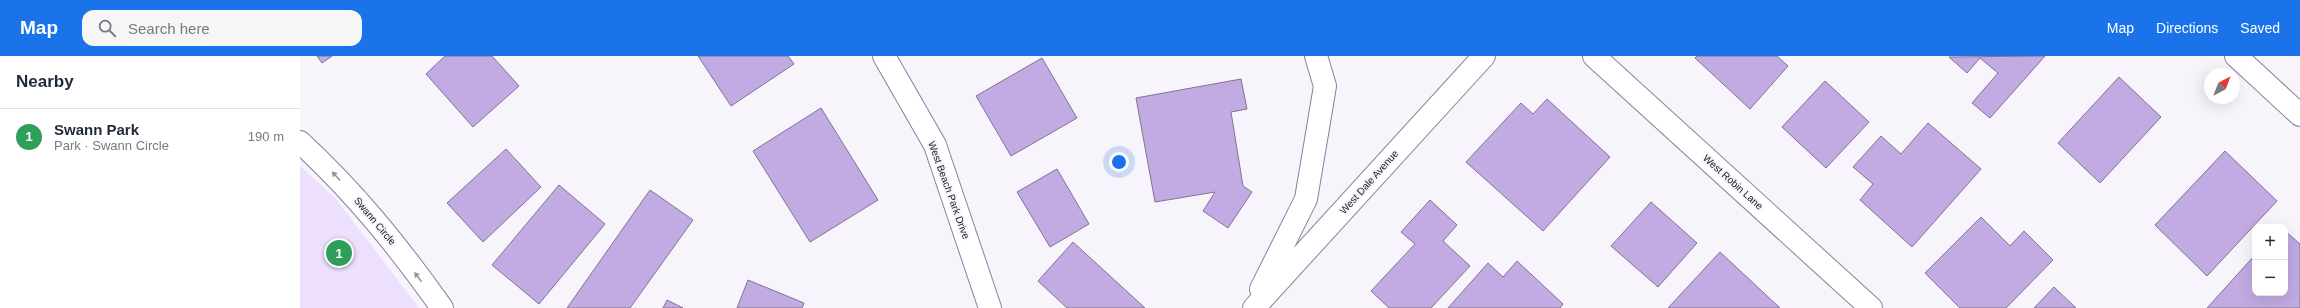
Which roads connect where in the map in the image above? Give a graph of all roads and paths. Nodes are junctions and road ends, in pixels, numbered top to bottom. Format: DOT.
graph roads {
  1 [pos="884,56"];
  2 [pos="1316,56"];
  3 [pos="1484,56"];
  4 [pos="1594,56"];
  5 [pos="2236,56"];
  6 [pos="2300,115"];
  7 [pos="300,142"];
  8 [pos="442,308"];
  9 [pos="990,308"];
  10 [pos="1253,308"];
  11 [pos="1871,308"];
  1 -- 9 [label="street, West Beach Park Drive"];
  2 -- 10 [label="street, West Dale Avenue"];
  3 -- 10 [label="street, West Dale Avenue"];
  4 -- 11 [label="street, West Robin Lane"];
  5 -- 6 [label="street"];
  8 -- 7 [label="street, Swann Circle, one-way"];
}
